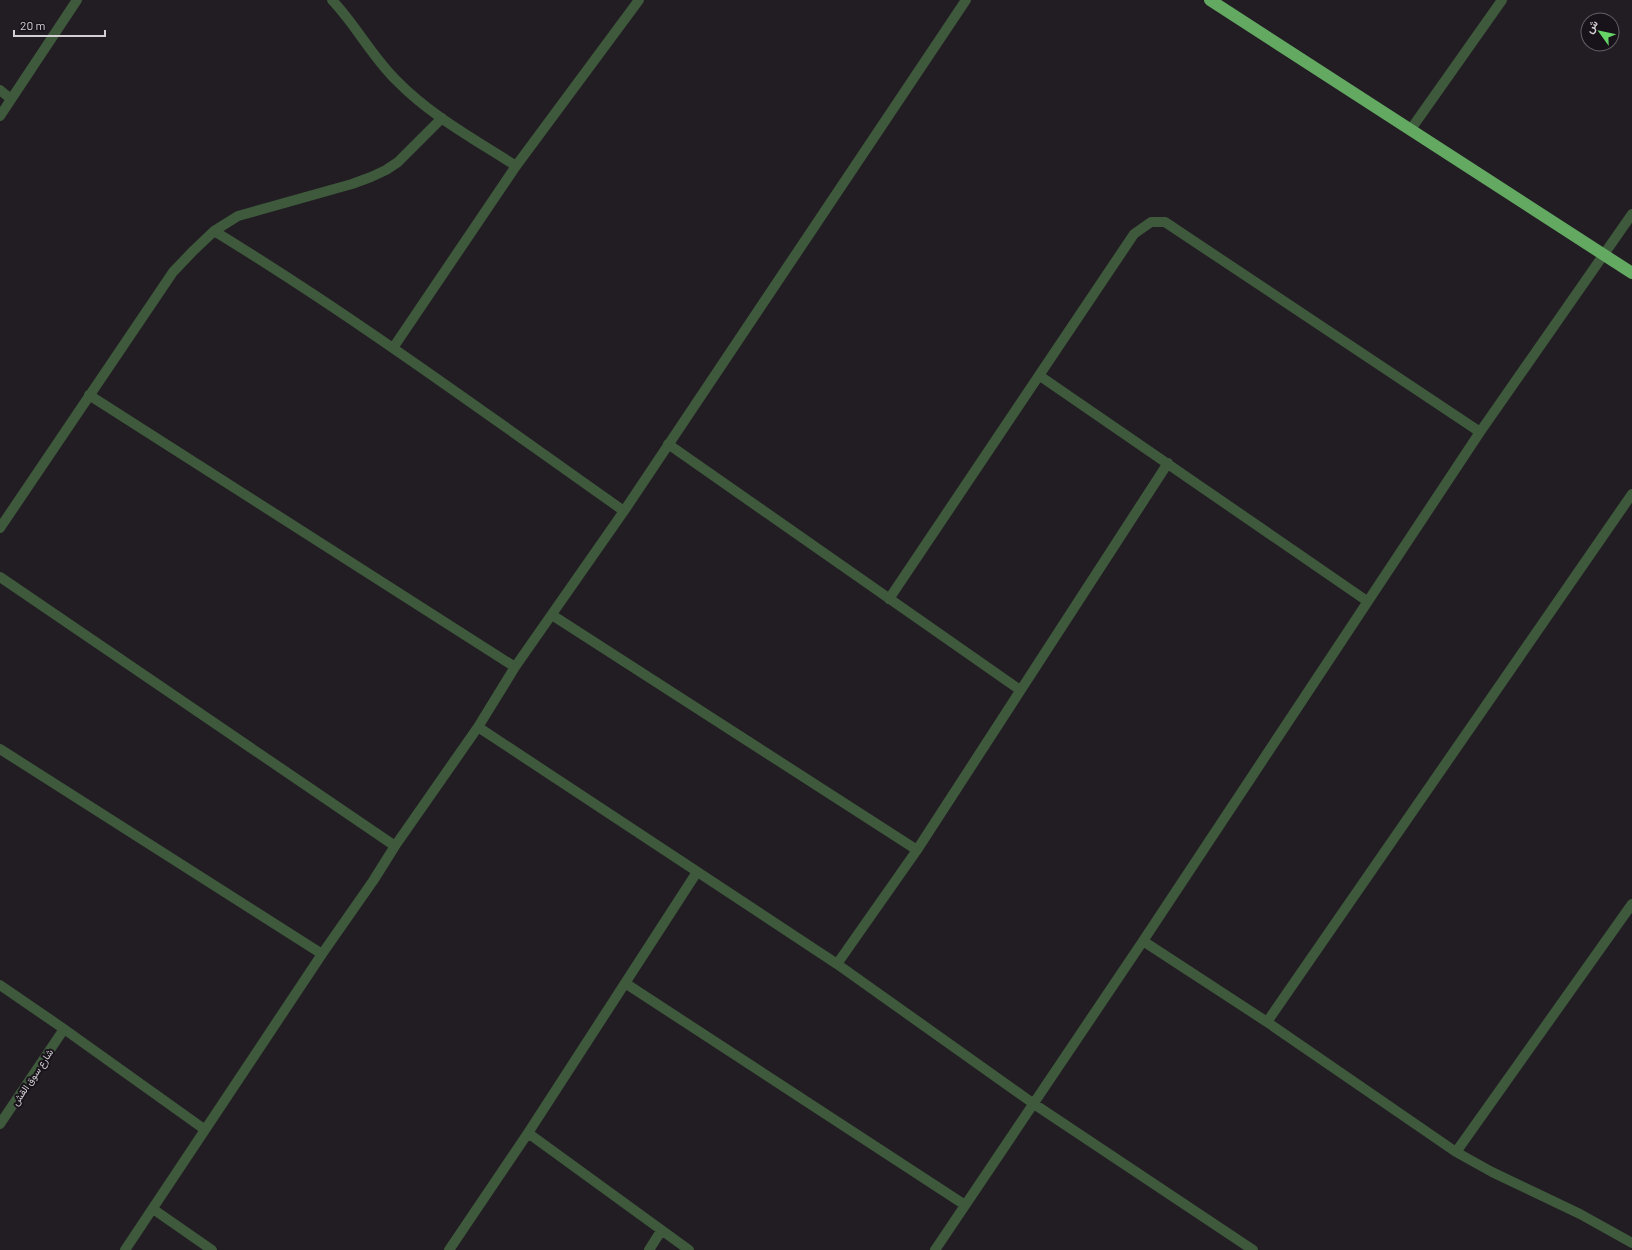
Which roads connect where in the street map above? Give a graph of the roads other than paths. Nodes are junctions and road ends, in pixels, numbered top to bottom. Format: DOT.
graph roads {
  1 [pos="77,0"];
  2 [pos="332,0"];
  3 [pos="639,0"];
  4 [pos="966,0"];
  5 [pos="1210,0"];
  6 [pos="1502,0"];
  7 [pos="0,90"];
  8 [pos="11,99"];
  9 [pos="0,116"];
  10 [pos="442,118"];
  11 [pos="1410,129"];
  12 [pos="516,166"];
  13 [pos="1632,214"];
  14 [pos="214,230"];
  15 [pos="1605,255"];
  16 [pos="1632,273"];
  17 [pos="393,348"];
  18 [pos="1040,376"];
  19 [pos="89,395"];
  20 [pos="1480,432"];
  21 [pos="668,444"];
  22 [pos="1168,463"];
  23 [pos="1632,494"];
  24 [pos="624,511"];
  25 [pos="0,528"];
  26 [pos="0,577"];
  27 [pos="889,599"];
  28 [pos="1367,601"];
  29 [pos="552,615"];
  30 [pos="515,667"];
  31 [pos="1020,690"];
  32 [pos="478,727"];
  33 [pos="0,749"];
  34 [pos="395,846"];
  35 [pos="917,850"];
  36 [pos="698,872"];
  37 [pos="1632,904"];
  38 [pos="1143,941"];
  39 [pos="322,954"];
  40 [pos="837,964"];
  41 [pos="625,983"];
  42 [pos="0,986"];
  43 [pos="1267,1022"];
  44 [pos="64,1029"];
  45 [pos="1034,1104"];
  46 [pos="0,1124"];
  47 [pos="204,1129"];
  48 [pos="528,1133"];
  49 [pos="1456,1152"];
  50 [pos="965,1205"];
  51 [pos="153,1209"];
  52 [pos="661,1231"];
  53 [pos="1632,1243"];
  54 [pos="125,1250"];
  55 [pos="212,1250"];
  56 [pos="449,1250"];
  57 [pos="649,1250"];
  58 [pos="689,1250"];
  59 [pos="935,1250"];
  60 [pos="1254,1250"];
  1 -- 8 [label="street"];
  2 -- 10 [label="street"];
  3 -- 12 [label="street"];
  4 -- 21 [label="street"];
  5 -- 11 [label="highway"];
  6 -- 11 [label="street"];
  7 -- 8 [label="street"];
  8 -- 9 [label="street"];
  10 -- 12 [label="street"];
  10 -- 14 [label="street"];
  11 -- 15 [label="highway"];
  12 -- 17 [label="street"];
  13 -- 15 [label="street"];
  14 -- 17 [label="street"];
  14 -- 19 [label="street"];
  15 -- 16 [label="highway"];
  15 -- 20 [label="street"];
  17 -- 24 [label="street"];
  18 -- 20 [label="street"];
  18 -- 22 [label="street"];
  18 -- 27 [label="street"];
  19 -- 25 [label="street"];
  19 -- 30 [label="street"];
  20 -- 28 [label="street"];
  21 -- 24 [label="street"];
  21 -- 27 [label="street"];
  22 -- 28 [label="street"];
  22 -- 31 [label="street"];
  23 -- 43 [label="street"];
  24 -- 29 [label="street"];
  26 -- 34 [label="street"];
  27 -- 31 [label="street"];
  28 -- 38 [label="street"];
  29 -- 30 [label="street"];
  29 -- 35 [label="street"];
  30 -- 32 [label="street"];
  31 -- 35 [label="street"];
  32 -- 34 [label="street"];
  32 -- 36 [label="street"];
  33 -- 39 [label="street"];
  34 -- 39 [label="street"];
  35 -- 40 [label="street"];
  36 -- 40 [label="street"];
  36 -- 41 [label="street"];
  37 -- 49 [label="street"];
  38 -- 43 [label="street"];
  38 -- 45 [label="street"];
  39 -- 47 [label="street"];
  40 -- 45 [label="street"];
  41 -- 48 [label="street"];
  41 -- 50 [label="street"];
  42 -- 44 [label="street"];
  43 -- 49 [label="street"];
  44 -- 46 [label="street, شارع سوق القش"];
  44 -- 47 [label="street"];
  45 -- 50 [label="street"];
  45 -- 60 [label="street"];
  47 -- 51 [label="street"];
  48 -- 52 [label="street"];
  48 -- 56 [label="street"];
  49 -- 53 [label="street"];
  50 -- 59 [label="street"];
  51 -- 54 [label="street"];
  51 -- 55 [label="street"];
  52 -- 57 [label="street"];
  52 -- 58 [label="street"];
}
